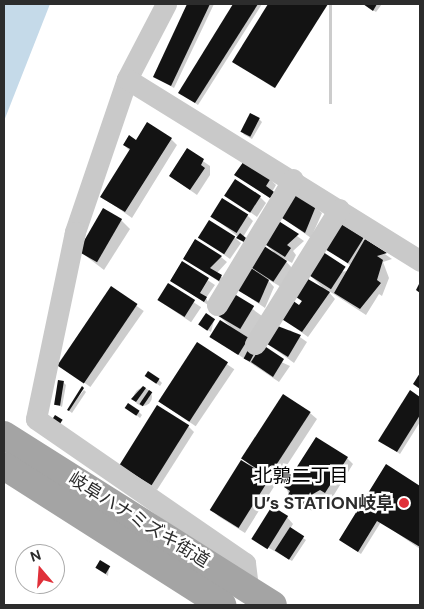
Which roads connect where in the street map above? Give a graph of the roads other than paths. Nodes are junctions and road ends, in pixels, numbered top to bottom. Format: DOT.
graph roads {
  1 [pos="166,4"];
  2 [pos="127,79"];
  3 [pos="293,179"];
  4 [pos="339,209"];
  5 [pos="420,261"];
  6 [pos="217,305"];
  7 [pos="255,344"];
  8 [pos="4,435"];
  9 [pos="4,466"];
  10 [pos="248,589"];
  11 [pos="222,605"];
  12 [pos="273,605"];
  1 -- 2 [label="street"];
  2 -- 3 [label="street"];
  2 -- 10 [label="street"];
  3 -- 4 [label="street"];
  3 -- 6 [label="street"];
  4 -- 5 [label="street"];
  4 -- 7 [label="street"];
  8 -- 10 [label="main road, 岐阜ハナミズキ街道"];
  9 -- 11 [label="main road, 岐阜ハナミズキ街道"];
  10 -- 12 [label="main road, 岐阜ハナミズキ街道"];
}
